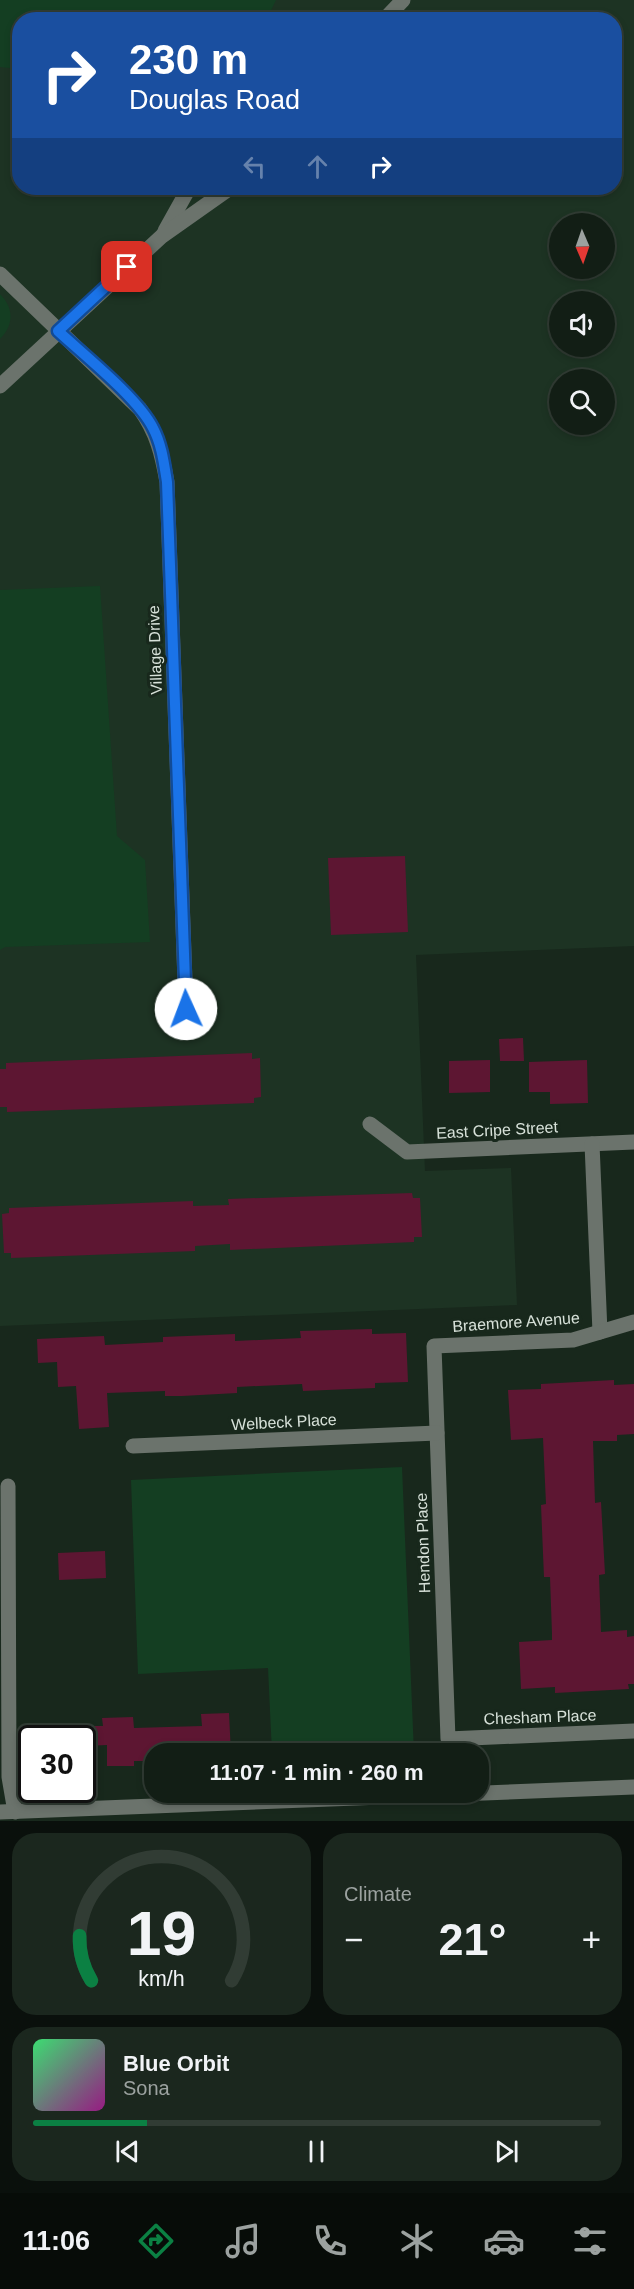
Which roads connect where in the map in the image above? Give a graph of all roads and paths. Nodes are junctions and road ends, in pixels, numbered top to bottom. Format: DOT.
graph roads {
  1 [pos="403,0"];
  2 [pos="390,12"];
  3 [pos="185,195"];
  4 [pos="221,195"];
  5 [pos="162,236"];
  6 [pos="0,274"];
  7 [pos="58,331"];
  8 [pos="0,386"];
  9 [pos="186,1009"];
  10 [pos="370,1124"];
  11 [pos="634,1142"];
  12 [pos="592,1144"];
  13 [pos="634,1322"];
  14 [pos="600,1332"];
  15 [pos="434,1346"];
  16 [pos="437,1433"];
  17 [pos="133,1446"];
  18 [pos="8,1485"];
  19 [pos="634,1731"];
  20 [pos="448,1739"];
  21 [pos="634,1787"];
  22 [pos="8,1812"];
  1 -- 2 [label="street"];
  3 -- 5 [label="street"];
  4 -- 5 [label="street"];
  5 -- 7 [label="street"];
  6 -- 7 [label="street, Village Drive"];
  7 -- 8 [label="street"];
  7 -- 9 [label="street, Village Drive"];
  10 -- 12 [label="street, East Cripe Street"];
  11 -- 12 [label="street, East Cripe Street"];
  12 -- 14 [label="street"];
  13 -- 14 [label="street, Braemore Avenue"];
  14 -- 15 [label="street, Braemore Avenue"];
  15 -- 16 [label="street, Hendon Place"];
  16 -- 17 [label="street, Welbeck Place"];
  16 -- 20 [label="street, Hendon Place"];
  18 -- 22 [label="street"];
  19 -- 20 [label="street, Chesham Place"];
  21 -- 22 [label="street"];
}
